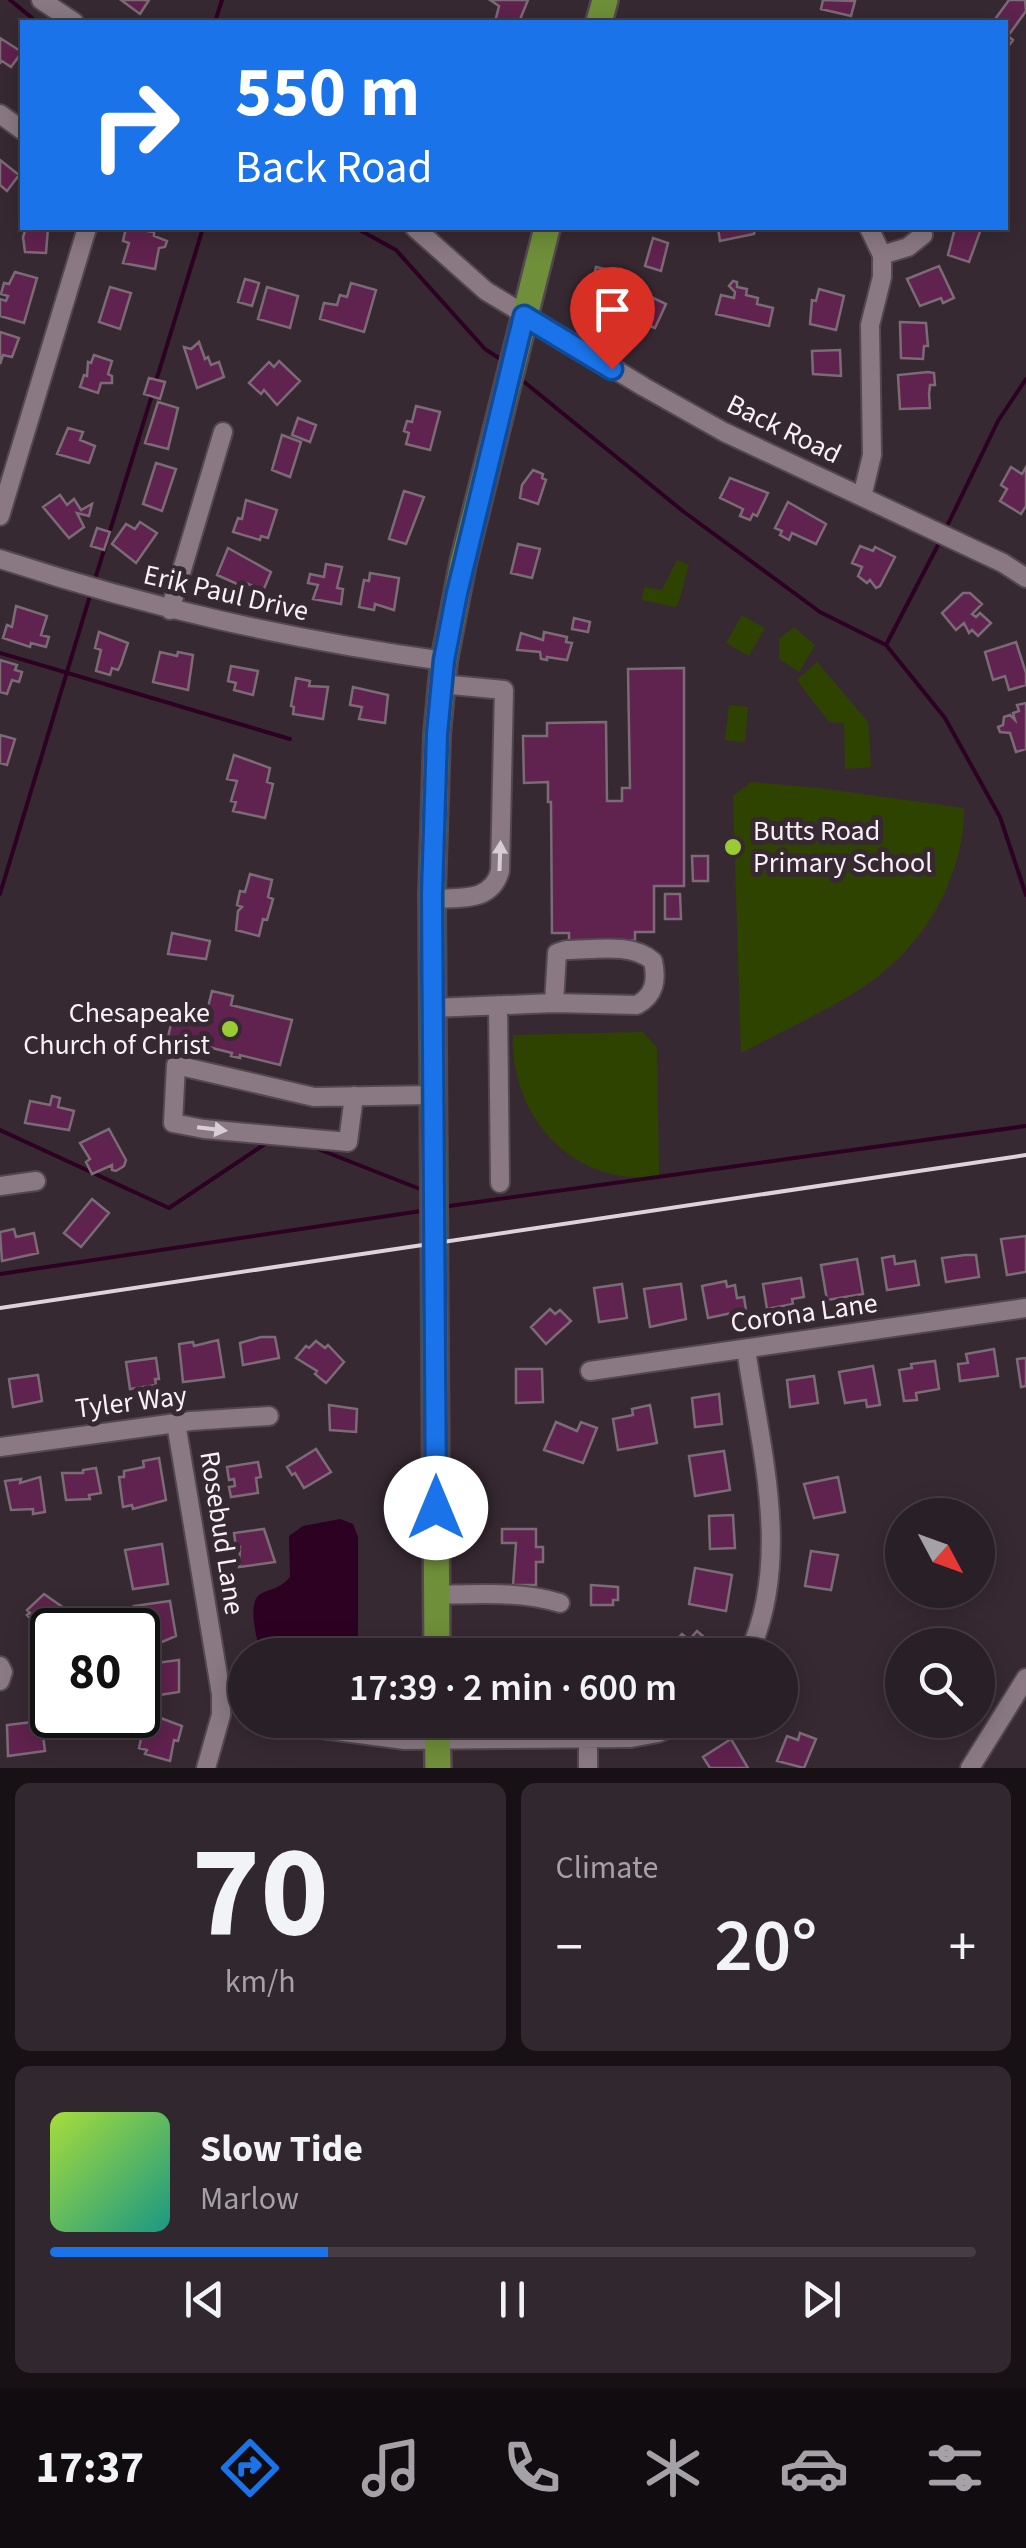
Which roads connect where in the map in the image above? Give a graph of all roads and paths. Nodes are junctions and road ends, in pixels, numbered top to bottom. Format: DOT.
graph roads {
  1 [pos="40,0"];
  2 [pos="71,20"];
  3 [pos="86,230"];
  4 [pos="417,230"];
  5 [pos="546,230"];
  6 [pos="870,230"];
  7 [pos="922,230"];
  8 [pos="882,254"];
  9 [pos="524,316"];
  10 [pos="223,432"];
  11 [pos="862,497"];
  12 [pos="0,516"];
  13 [pos="0,560"];
  14 [pos="1025,575"];
  15 [pos="170,610"];
  16 [pos="442,672"];
  17 [pos="432,899"];
  18 [pos="554,1003"];
  19 [pos="498,1005"];
  20 [pos="433,1008"];
  21 [pos="433,1094"];
  22 [pos="354,1096"];
  23 [pos="36,1181"];
  24 [pos="500,1184"];
  25 [pos="0,1186"];
  26 [pos="1026,1308"];
  27 [pos="746,1349"];
  28 [pos="590,1370"];
  29 [pos="268,1416"];
  30 [pos="176,1423"];
  31 [pos="0,1446"];
  32 [pos="436,1595"];
  33 [pos="560,1603"];
  34 [pos="437,1638"];
  35 [pos="754,1638"];
  36 [pos="0,1666"];
  37 [pos="1026,1678"];
  38 [pos="0,1681"];
  39 [pos="221,1715"];
  40 [pos="228,1716"];
  41 [pos="437,1738"];
  42 [pos="558,1738"];
  43 [pos="631,1738"];
  44 [pos="588,1740"];
  45 [pos="206,1768"];
  46 [pos="438,1768"];
  47 [pos="588,1768"];
  48 [pos="970,1768"];
  1 -- 2 [label="street"];
  3 -- 12 [label="street"];
  4 -- 9 [label="street, Back Road"];
  5 -- 9 [label="highway"];
  6 -- 8 [label="street"];
  7 -- 8 [label="street"];
  8 -- 11 [label="street"];
  9 -- 11 [label="street, Back Road"];
  9 -- 16 [label="highway"];
  10 -- 15 [label="street"];
  11 -- 14 [label="street, Back Road"];
  13 -- 15 [label="street, Erik Paul Drive"];
  15 -- 16 [label="street, Erik Paul Drive"];
  16 -- 17 [label="highway"];
  17 -- 16 [label="street, Erik Paul Drive, one-way"];
  17 -- 20 [label="highway"];
  18 -- 18 [label="street"];
  18 -- 19 [label="street"];
  19 -- 20 [label="street"];
  19 -- 24 [label="street"];
  20 -- 21 [label="highway"];
  21 -- 22 [label="street"];
  21 -- 32 [label="highway"];
  22 -- 22 [label="street, one-way"];
  23 -- 25 [label="street"];
  26 -- 27 [label="street, Corona Lane"];
  27 -- 28 [label="street, Corona Lane"];
  27 -- 35 [label="street"];
  29 -- 30 [label="street, Tyler Way"];
  30 -- 31 [label="street, Tyler Way"];
  30 -- 39 [label="street, Rosebud Lane"];
  32 -- 33 [label="street"];
  32 -- 34 [label="highway"];
  36 -- 38 [label="street"];
  37 -- 48 [label="street"];
  39 -- 40 [label="street"];
  39 -- 45 [label="street, Rosebud Lane"];
  41 -- 46 [label="highway"];
  42 -- 44 [label="street"];
  43 -- 44 [label="street"];
  44 -- 47 [label="street"];
}
